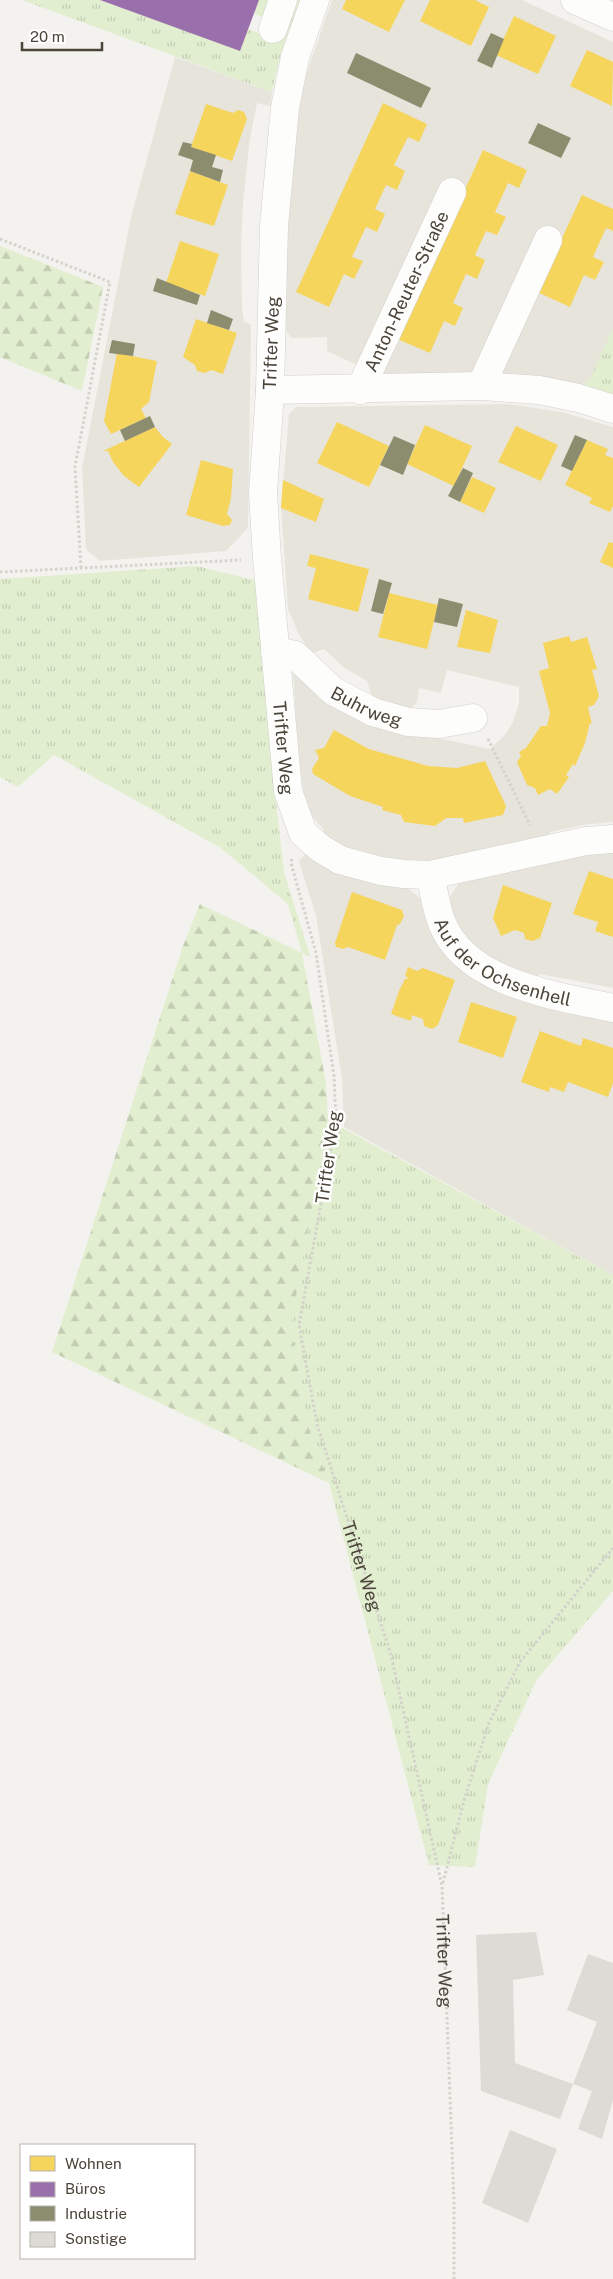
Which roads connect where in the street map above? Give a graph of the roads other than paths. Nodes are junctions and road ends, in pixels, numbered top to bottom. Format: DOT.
graph roads {
  1 [pos="283,0"];
  2 [pos="315,0"];
  3 [pos="575,0"];
  4 [pos="613,17"];
  5 [pos="273,29"];
  6 [pos="452,192"];
  7 [pos="548,240"];
  8 [pos="481,386"];
  9 [pos="270,390"];
  10 [pos="360,390"];
  11 [pos="613,409"];
  12 [pos="275,651"];
  13 [pos="473,718"];
  14 [pos="613,839"];
  15 [pos="430,875"];
  16 [pos="613,1008"];
  1 -- 5 [label="street"];
  2 -- 9 [label="street, Trifter Weg"];
  3 -- 4 [label="street"];
  6 -- 10 [label="street, Anton-Reuter-Straße"];
  7 -- 8 [label="street"];
  8 -- 10 [label="street, Anton-Reuter-Straße"];
  8 -- 11 [label="street, Anton-Reuter-Straße"];
  9 -- 10 [label="street, Anton-Reuter-Straße"];
  9 -- 12 [label="street, Trifter Weg"];
  12 -- 13 [label="street, Buhrweg"];
  12 -- 15 [label="street, Trifter Weg"];
  14 -- 15 [label="street"];
  15 -- 16 [label="street, Auf der Ochsenhell"];
}
